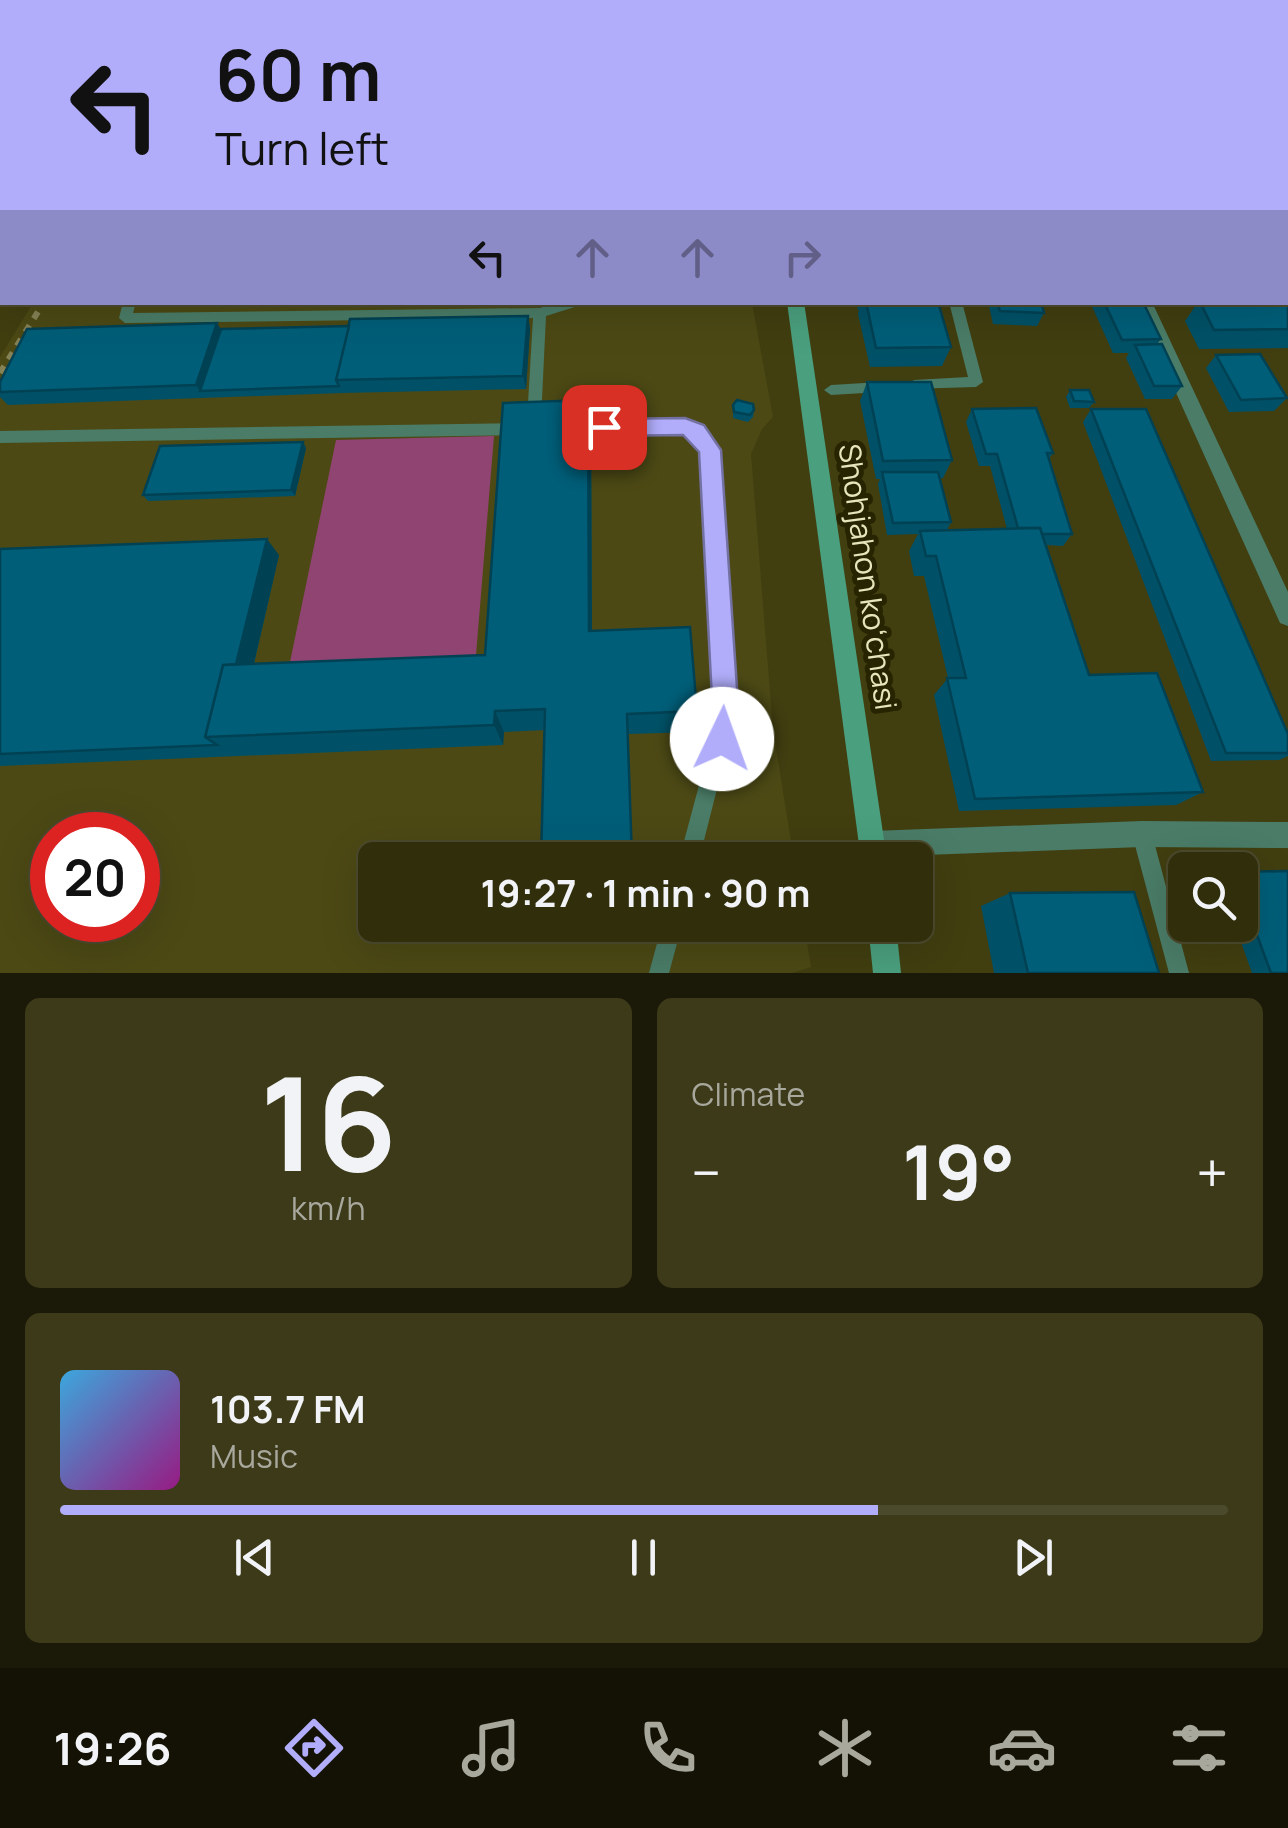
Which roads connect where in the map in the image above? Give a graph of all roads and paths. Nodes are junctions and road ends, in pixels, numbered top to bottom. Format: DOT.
graph roads {
  1 [pos="42,305"];
  2 [pos="129,305"];
  3 [pos="566,305"];
  4 [pos="795,305"];
  5 [pos="955,305"];
  6 [pos="1144,305"];
  7 [pos="540,313"];
  8 [pos="0,373"];
  9 [pos="830,390"];
  10 [pos="534,428"];
  11 [pos="0,437"];
  12 [pos="1288,616"];
  13 [pos="1142,834"];
  14 [pos="1288,835"];
  15 [pos="694,842"];
  16 [pos="872,842"];
  17 [pos="933,848"];
  18 [pos="667,942"];
  19 [pos="884,942"];
  20 [pos="659,973"];
  21 [pos="887,973"];
  22 [pos="1179,973"];
  1 -- 8 [label="path"];
  2 -- 7 [label="lane"];
  3 -- 7 [label="lane"];
  4 -- 16 [label="street, Shohjahon koʻchasi"];
  5 -- 9 [label="lane"];
  6 -- 12 [label="street"];
  7 -- 10 [label="lane"];
  10 -- 11 [label="lane"];
  10 -- 15 [label="lane"];
  13 -- 14 [label="street"];
  13 -- 17 [label="street"];
  13 -- 22 [label="lane"];
  18 -- 20 [label="lane"];
  19 -- 21 [label="street"];
}
